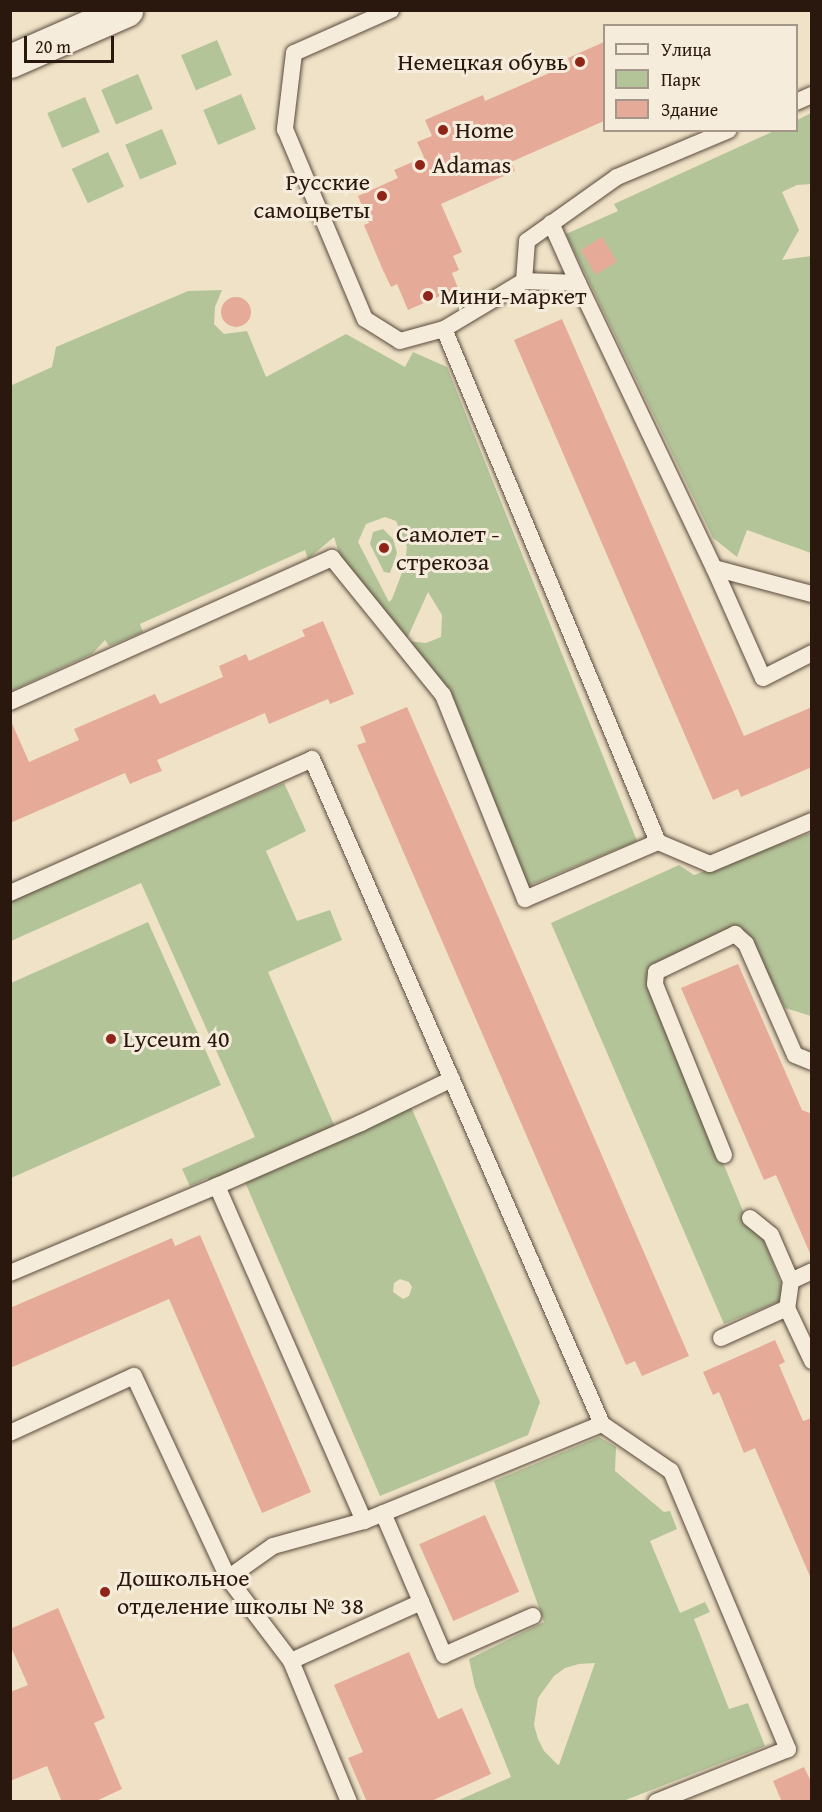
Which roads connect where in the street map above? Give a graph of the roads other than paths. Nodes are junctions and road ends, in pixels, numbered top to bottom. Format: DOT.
graph roads {
  1 [pos="126,10"];
  2 [pos="391,10"];
  3 [pos="10,61"];
  4 [pos="812,95"];
  5 [pos="798,101"];
  6 [pos="724,132"];
  7 [pos="551,224"];
  8 [pos="524,281"];
  9 [pos="578,283"];
  10 [pos="444,329"];
  11 [pos="714,568"];
  12 [pos="812,594"];
  13 [pos="812,653"];
  14 [pos="10,702"];
  15 [pos="812,821"];
  16 [pos="658,842"];
  17 [pos="10,893"];
  18 [pos="812,1062"];
  19 [pos="452,1078"];
  20 [pos="724,1155"];
  21 [pos="217,1186"];
  22 [pos="750,1218"];
  23 [pos="812,1271"];
  24 [pos="10,1273"];
  25 [pos="791,1281"];
  26 [pos="787,1308"];
  27 [pos="721,1338"];
  28 [pos="812,1361"];
  29 [pos="602,1424"];
  30 [pos="10,1433"];
  31 [pos="383,1513"];
  32 [pos="364,1521"];
  33 [pos="228,1578"];
  34 [pos="421,1602"];
  35 [pos="533,1616"];
  36 [pos="291,1661"];
  37 [pos="349,1802"];
  38 [pos="656,1802"];
  1 -- 3 [label="main road"];
  2 -- 10 [label="lane"];
  4 -- 5 [label="lane"];
  6 -- 7 [label="lane"];
  7 -- 8 [label="lane"];
  7 -- 9 [label="lane"];
  8 -- 9 [label="lane"];
  8 -- 10 [label="lane"];
  9 -- 11 [label="lane"];
  10 -- 16 [label="lane"];
  11 -- 12 [label="lane"];
  11 -- 13 [label="lane"];
  14 -- 16 [label="lane"];
  15 -- 16 [label="lane"];
  17 -- 19 [label="lane"];
  18 -- 20 [label="lane"];
  19 -- 21 [label="lane"];
  19 -- 29 [label="lane"];
  21 -- 24 [label="lane"];
  21 -- 32 [label="lane"];
  22 -- 25 [label="lane"];
  23 -- 25 [label="lane"];
  25 -- 26 [label="lane"];
  26 -- 27 [label="lane"];
  26 -- 28 [label="lane"];
  29 -- 31 [label="lane"];
  29 -- 38 [label="lane"];
  30 -- 33 [label="lane"];
  31 -- 32 [label="lane"];
  31 -- 34 [label="lane"];
  32 -- 33 [label="lane"];
  33 -- 36 [label="lane"];
  34 -- 35 [label="lane"];
  34 -- 36 [label="lane"];
  36 -- 37 [label="lane"];
}
